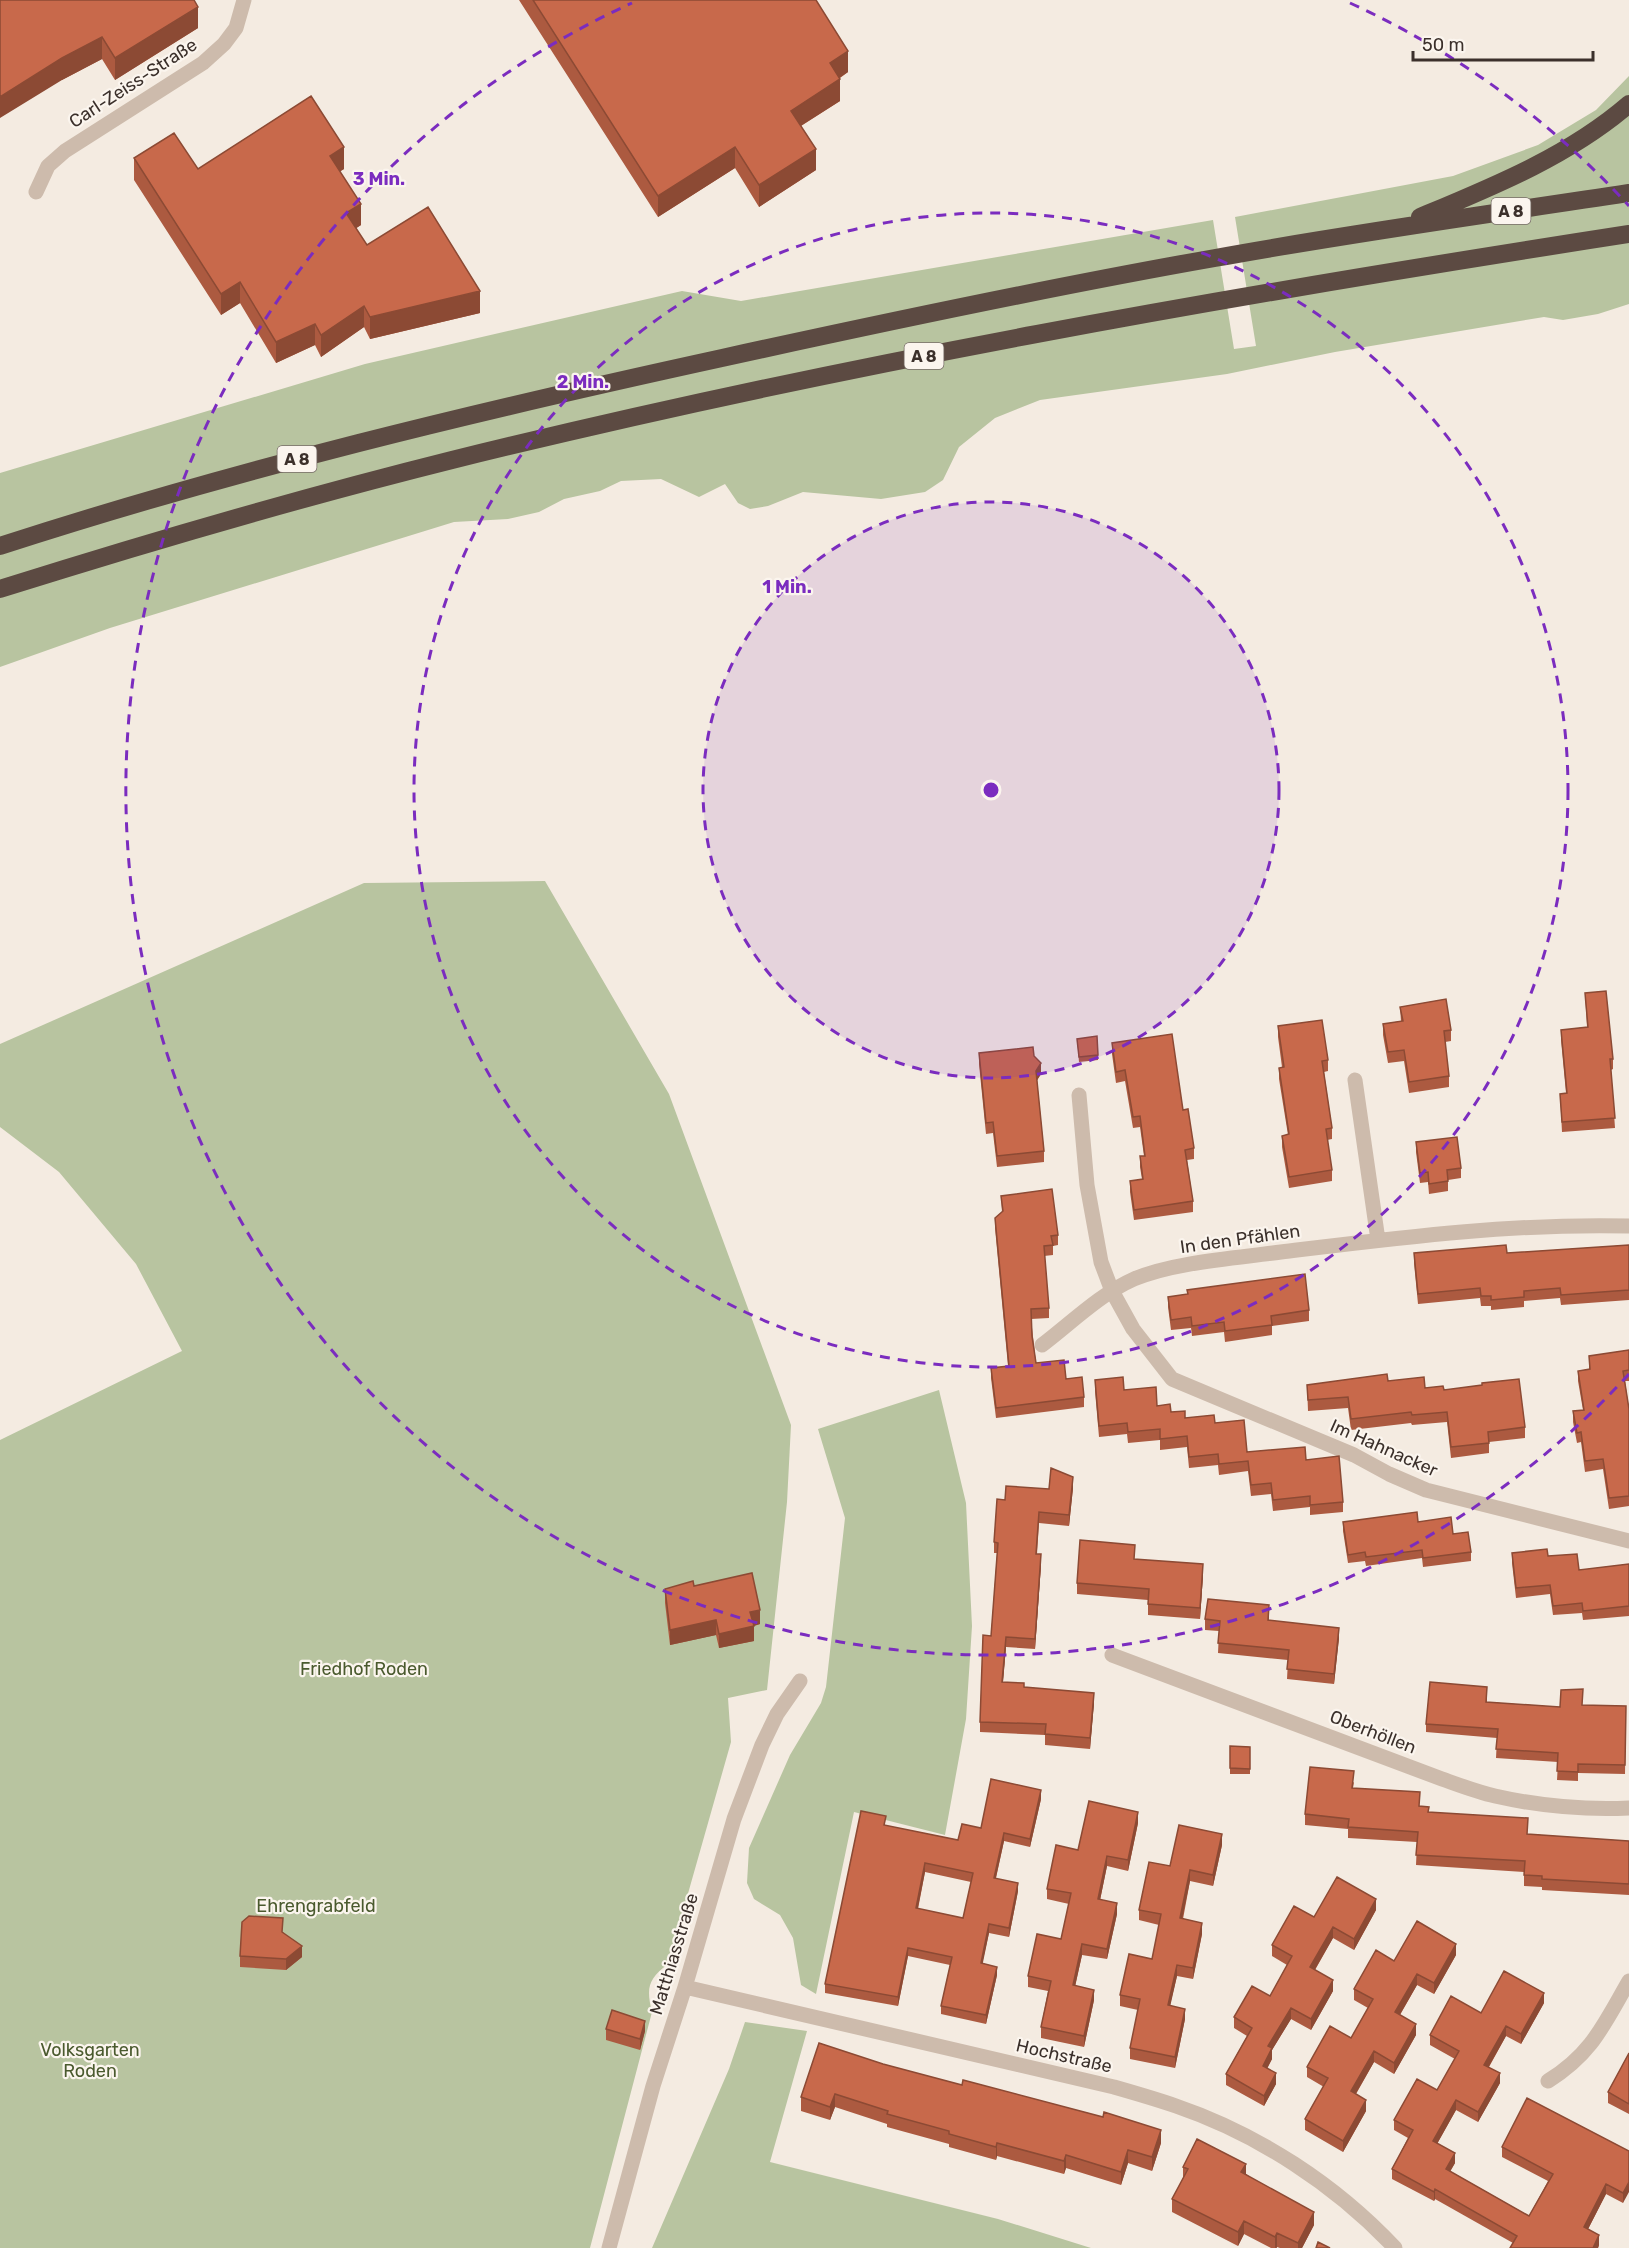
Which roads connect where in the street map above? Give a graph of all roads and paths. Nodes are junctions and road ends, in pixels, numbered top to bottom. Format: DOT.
graph roads {
  1 [pos="244,0"];
  2 [pos="1629,104"];
  3 [pos="36,192"];
  4 [pos="1629,193"];
  5 [pos="1393,228"];
  6 [pos="1629,234"];
  7 [pos="0,546"];
  8 [pos="0,589"];
  9 [pos="1355,1080"];
  10 [pos="1079,1095"];
  11 [pos="1629,1226"];
  12 [pos="1378,1240"];
  13 [pos="1112,1291"];
  14 [pos="1042,1345"];
  15 [pos="1629,1541"];
  16 [pos="1112,1655"];
  17 [pos="800,1681"];
  18 [pos="1629,1808"];
  19 [pos="1629,1981"];
  20 [pos="685,1987"];
  21 [pos="1548,2081"];
  22 [pos="609,2248"];
  23 [pos="1395,2248"];
  1 -- 3 [label="street, Carl-Zeiss-Straße"];
  2 -- 5 [label="highway"];
  4 -- 5 [label="highway, A 8"];
  5 -- 7 [label="highway, A 8"];
  6 -- 8 [label="highway, A 8"];
  9 -- 12 [label="street"];
  10 -- 13 [label="street"];
  11 -- 12 [label="street, In den Pfählen"];
  12 -- 13 [label="street, In den Pfählen"];
  13 -- 14 [label="street, In den Pfählen"];
  13 -- 15 [label="street, Im Hahnacker"];
  16 -- 18 [label="street, Oberhöllen"];
  17 -- 20 [label="street, Matthiasstraße"];
  19 -- 21 [label="street"];
  20 -- 22 [label="street, Matthiasstraße"];
  20 -- 23 [label="street, Hochstraße"];
}
